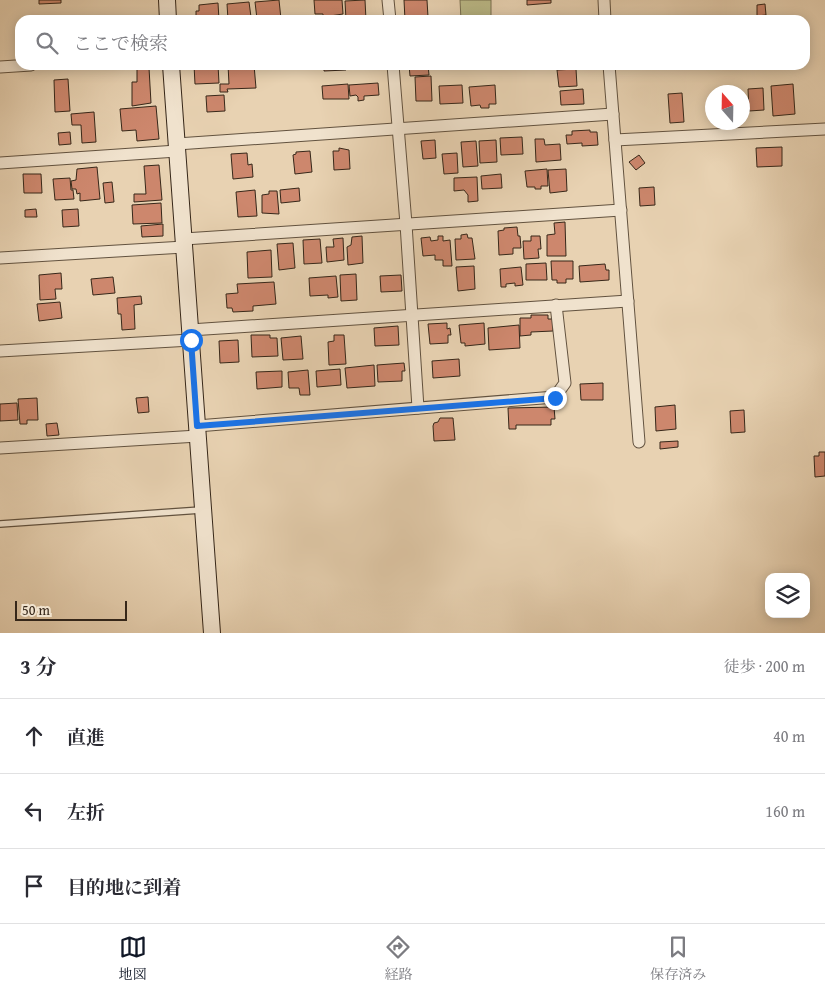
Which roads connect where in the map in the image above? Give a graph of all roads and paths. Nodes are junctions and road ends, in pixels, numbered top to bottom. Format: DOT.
graph roads {
  1 [pos="166,0"];
  2 [pos="388,0"];
  3 [pos="604,0"];
  4 [pos="168,15"];
  5 [pos="390,15"];
  6 [pos="605,15"];
  7 [pos="15,66"];
  8 [pos="0,67"];
  9 [pos="171,70"];
  10 [pos="393,70"];
  11 [pos="609,70"];
  12 [pos="613,114"];
  13 [pos="398,129"];
  14 [pos="825,129"];
  15 [pos="615,140"];
  16 [pos="177,148"];
  17 [pos="0,163"];
  18 [pos="620,210"];
  19 [pos="406,224"];
  20 [pos="184,243"];
  21 [pos="0,258"];
  22 [pos="628,301"];
  23 [pos="556,305"];
  24 [pos="412,315"];
  25 [pos="191,335"];
  26 [pos="0,351"];
  27 [pos="418,408"];
  28 [pos="198,431"];
  29 [pos="639,442"];
  30 [pos="0,448"];
  31 [pos="203,510"];
  32 [pos="0,524"];
  33 [pos="212,633"];
  1 -- 4 [label="street"];
  2 -- 5 [label="street"];
  3 -- 6 [label="street"];
  7 -- 8 [label="street"];
  9 -- 16 [label="street"];
  10 -- 13 [label="street"];
  11 -- 12 [label="street"];
  12 -- 13 [label="street"];
  12 -- 15 [label="street"];
  13 -- 16 [label="street"];
  13 -- 19 [label="street"];
  14 -- 15 [label="street"];
  15 -- 18 [label="street"];
  16 -- 17 [label="street"];
  16 -- 20 [label="street"];
  18 -- 19 [label="street"];
  18 -- 22 [label="street"];
  19 -- 20 [label="street"];
  19 -- 24 [label="street"];
  20 -- 21 [label="street"];
  20 -- 25 [label="street"];
  22 -- 23 [label="street"];
  22 -- 29 [label="street"];
  23 -- 24 [label="street"];
  23 -- 27 [label="street"];
  24 -- 25 [label="street"];
  24 -- 27 [label="street"];
  25 -- 26 [label="street"];
  25 -- 28 [label="street"];
  27 -- 28 [label="street"];
  28 -- 30 [label="street"];
  28 -- 31 [label="street"];
  31 -- 32 [label="lane"];
  31 -- 33 [label="street"];
}
